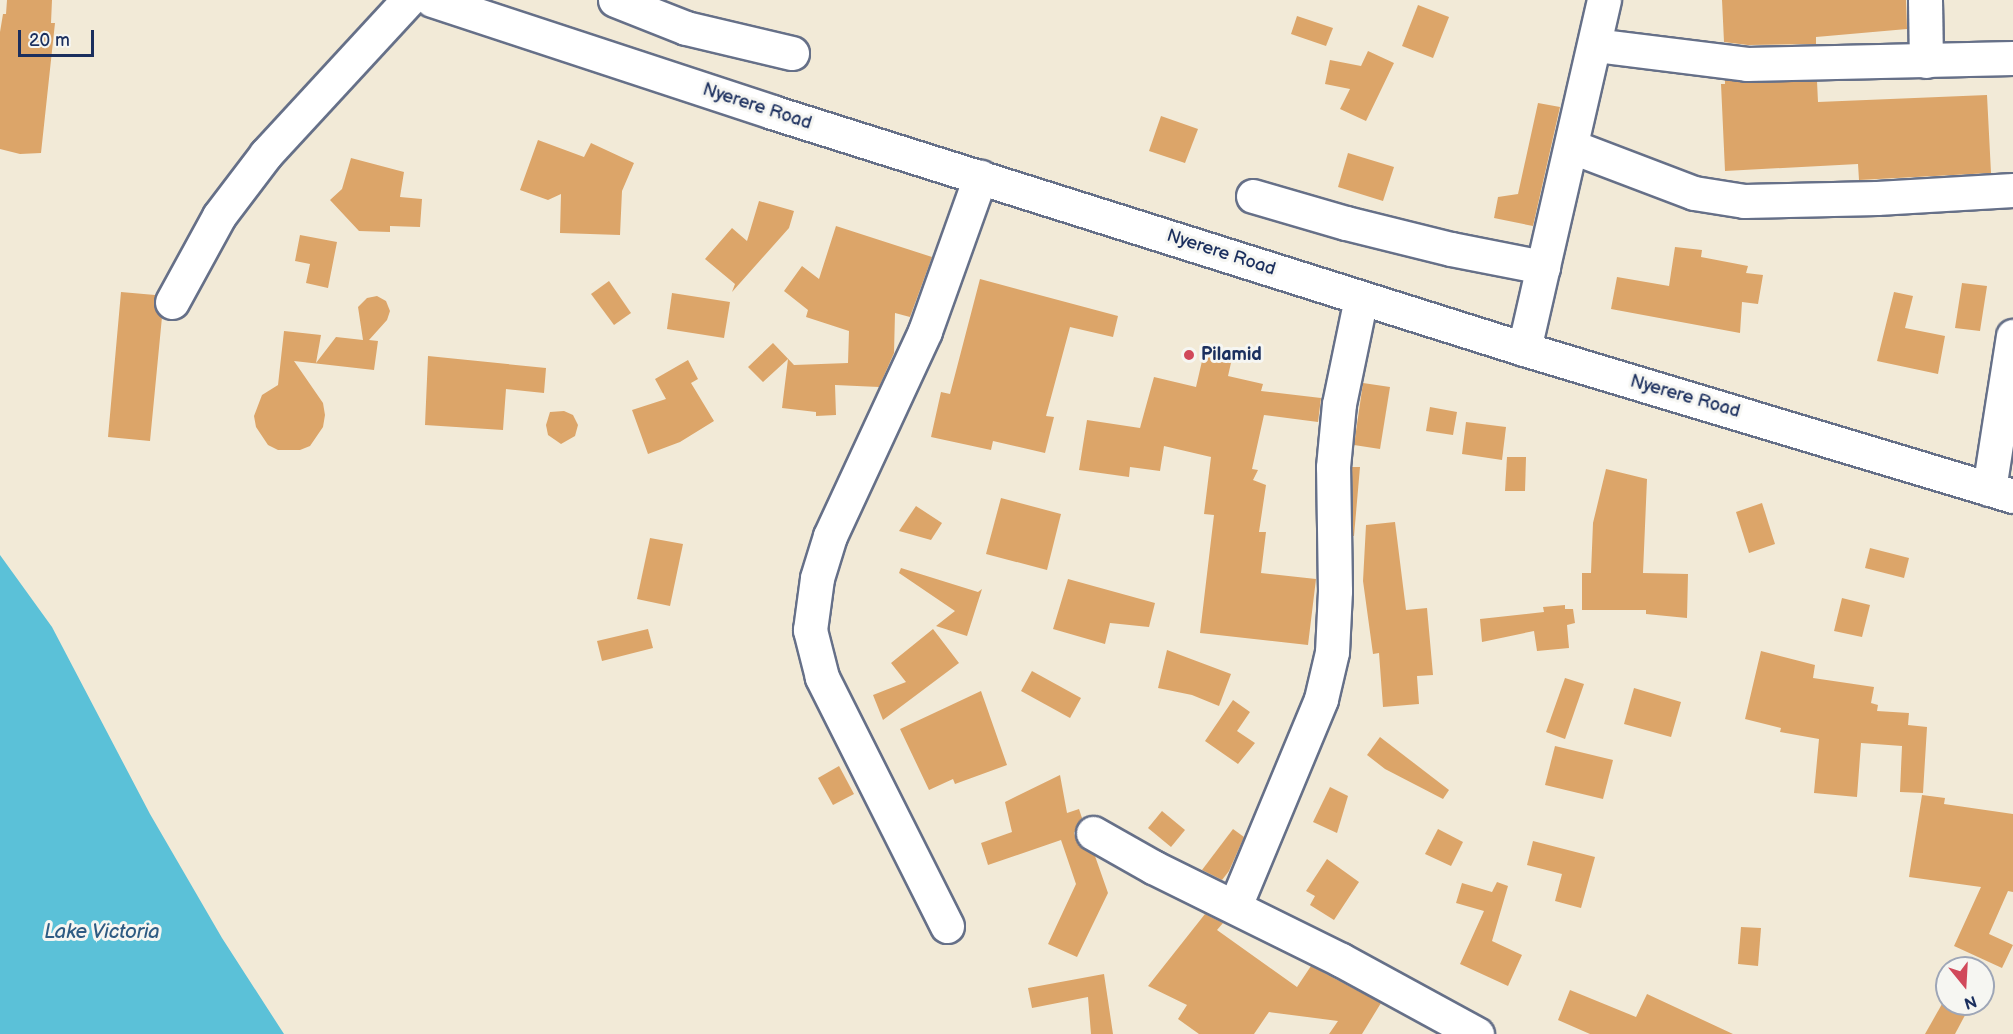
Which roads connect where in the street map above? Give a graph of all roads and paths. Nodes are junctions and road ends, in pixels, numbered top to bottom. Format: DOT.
graph roads {
  1 [pos="408,0"];
  2 [pos="432,0"];
  3 [pos="615,0"];
  4 [pos="1604,0"];
  5 [pos="1924,0"];
  6 [pos="1595,45"];
  7 [pos="792,53"];
  8 [pos="2013,58"];
  9 [pos="1926,61"];
  10 [pos="1572,147"];
  11 [pos="980,177"];
  12 [pos="2013,190"];
  13 [pos="1253,196"];
  14 [pos="1543,267"];
  15 [pos="1361,298"];
  16 [pos="172,303"];
  17 [pos="2013,336"];
  18 [pos="1524,349"];
  19 [pos="2010,375"];
  20 [pos="2001,493"];
  21 [pos="1093,833"];
  22 [pos="1235,906"];
  23 [pos="947,926"];
  24 [pos="1477,1034"];
  1 -- 16 [label="street"];
  2 -- 11 [label="street, Nyerere Road"];
  3 -- 7 [label="street"];
  4 -- 6 [label="street"];
  5 -- 9 [label="street"];
  6 -- 9 [label="street"];
  6 -- 10 [label="street"];
  8 -- 9 [label="street"];
  10 -- 12 [label="street"];
  10 -- 14 [label="street"];
  11 -- 15 [label="street, Nyerere Road"];
  11 -- 23 [label="street"];
  13 -- 14 [label="street"];
  14 -- 18 [label="street"];
  15 -- 18 [label="street, Nyerere Road"];
  15 -- 22 [label="street"];
  17 -- 19 [label="street"];
  18 -- 20 [label="street, Nyerere Road"];
  19 -- 20 [label="street"];
  21 -- 22 [label="street"];
  22 -- 24 [label="street"];
}
